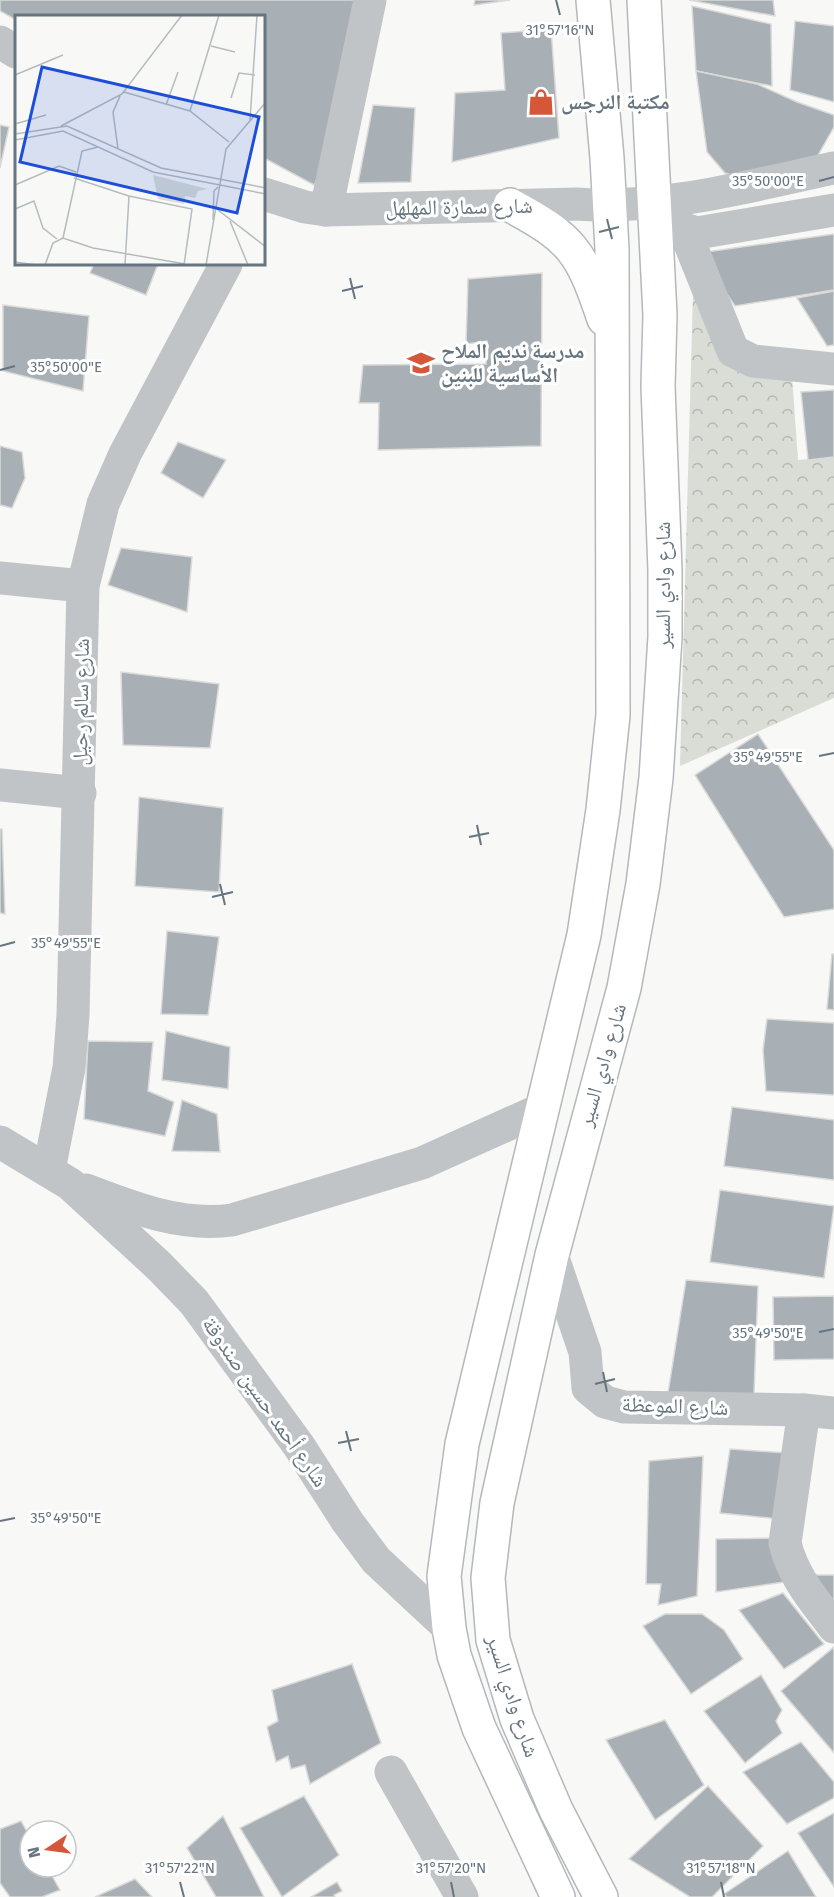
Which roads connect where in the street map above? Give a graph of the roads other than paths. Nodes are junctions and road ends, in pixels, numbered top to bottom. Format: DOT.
graph roads {
  1 [pos="370,0"];
  2 [pos="593,0"];
  3 [pos="644,0"];
  4 [pos="0,42"];
  5 [pos="15,51"];
  6 [pos="0,68"];
  7 [pos="15,69"];
  8 [pos="834,168"];
  9 [pos="266,195"];
  10 [pos="655,203"];
  11 [pos="510,205"];
  12 [pos="610,206"];
  13 [pos="326,210"];
  14 [pos="834,210"];
  15 [pos="684,229"];
  16 [pos="225,266"];
  17 [pos="611,341"];
  18 [pos="834,369"];
  19 [pos="0,579"];
  20 [pos="83,586"];
  21 [pos="0,785"];
  22 [pos="80,794"];
  23 [pos="542,1109"];
  24 [pos="0,1142"];
  25 [pos="59,1177"];
  26 [pos="552,1255"];
  27 [pos="819,1411"];
  28 [pos="490,1626"];
  29 [pos="834,1627"];
  30 [pos="448,1628"];
  31 [pos="391,1772"];
  32 [pos="462,1897"];
  33 [pos="558,1897"];
  34 [pos="601,1897"];
  1 -- 13 [label="street"];
  2 -- 12 [label="main road, شارع وادي السير"];
  3 -- 10 [label="main road, شارع وادي السير"];
  4 -- 5 [label="street"];
  6 -- 7 [label="street"];
  8 -- 10 [label="street, شارع سمارة المهلهل"];
  9 -- 13 [label="street, شارع سمارة المهلهل"];
  10 -- 12 [label="street, شارع سمارة المهلهل"];
  10 -- 15 [label="street"];
  10 -- 26 [label="main road, شارع وادي السير"];
  11 -- 12 [label="street, شارع سمارة المهلهل"];
  11 -- 13 [label="street, شارع سمارة المهلهل"];
  11 -- 17 [label="main road"];
  12 -- 17 [label="main road, شارع وادي السير"];
  14 -- 15 [label="street"];
  15 -- 18 [label="street"];
  16 -- 20 [label="street, شارع سالم رحيل"];
  17 -- 23 [label="main road, شارع وادي السير"];
  19 -- 20 [label="street"];
  20 -- 22 [label="street, شارع سالم رحيل"];
  21 -- 22 [label="street"];
  22 -- 25 [label="street, شارع سالم رحيل"];
  23 -- 25 [label="street, شارع أحمد حسين صندوقة"];
  23 -- 30 [label="main road, شارع وادي السير"];
  24 -- 25 [label="street, شارع أحمد حسين صندوقة"];
  25 -- 30 [label="street, شارع أحمد حسين صندوقة"];
  26 -- 27 [label="street, شارع الموعظة"];
  26 -- 28 [label="main road, شارع وادي السير"];
  27 -- 29 [label="street"];
  28 -- 30 [label="main road"];
  28 -- 34 [label="main road, شارع وادي السير"];
  30 -- 33 [label="main road, شارع وادي السير"];
  31 -- 32 [label="street"];
}
